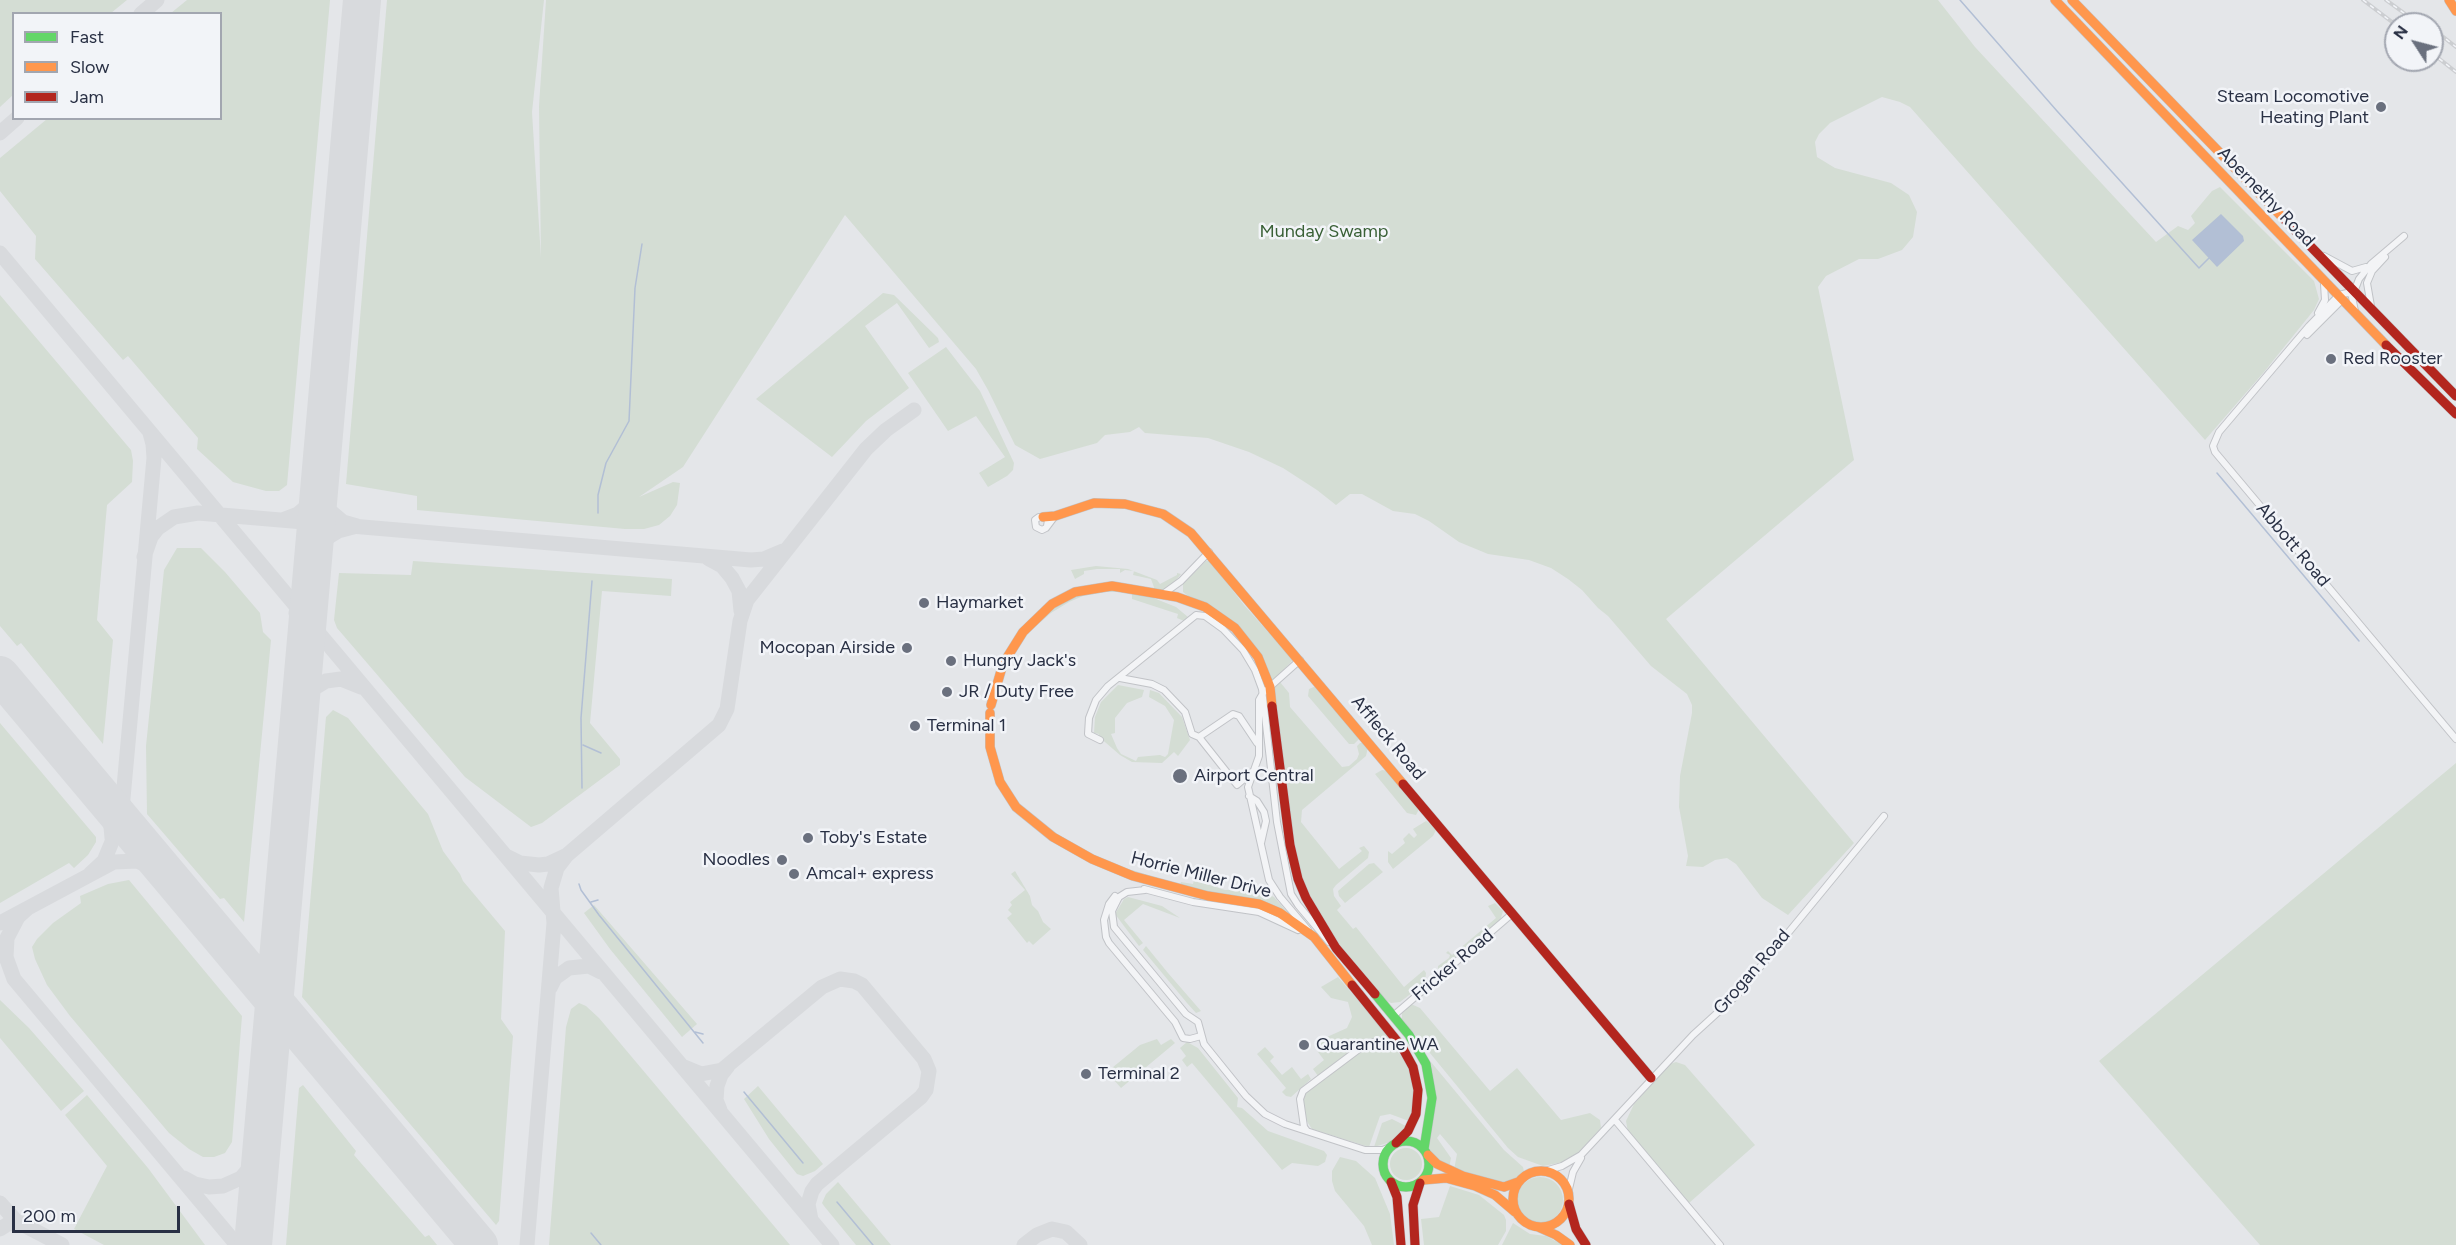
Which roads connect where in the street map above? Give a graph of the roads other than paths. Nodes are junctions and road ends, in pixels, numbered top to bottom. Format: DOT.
graph roads {
  1 [pos="2055,0"];
  2 [pos="2072,0"];
  3 [pos="2449,0"];
  4 [pos="2456,11"];
  5 [pos="2313,249"];
  6 [pos="2371,264"];
  7 [pos="2319,276"];
  8 [pos="2346,295"];
  9 [pos="2378,315"];
  10 [pos="2309,326"];
  11 [pos="2291,350"];
  12 [pos="2456,396"];
  13 [pos="2456,414"];
  14 [pos="1055,516"];
  15 [pos="1043,517"];
  16 [pos="1047,526"];
  17 [pos="1209,552"];
  18 [pos="1181,581"];
  19 [pos="1158,594"];
  20 [pos="1188,600"];
  21 [pos="1300,660"];
  22 [pos="1120,678"];
  23 [pos="1267,690"];
  24 [pos="1199,738"];
  25 [pos="2456,739"];
  26 [pos="1100,740"];
  27 [pos="1259,752"];
  28 [pos="1253,771"];
  29 [pos="1249,796"];
  30 [pos="1884,816"];
  31 [pos="1260,843"];
  32 [pos="1145,890"];
  33 [pos="1513,913"];
  34 [pos="1314,937"];
  35 [pos="1331,951"];
  36 [pos="1393,1016"];
  37 [pos="1201,1033"];
  38 [pos="1407,1054"];
  39 [pos="1651,1078"];
  40 [pos="1615,1120"];
  41 [pos="1308,1132"];
  42 [pos="1393,1145"];
  43 [pos="1588,1147"];
  44 [pos="1426,1152"];
  45 [pos="1545,1171"];
  46 [pos="1421,1181"];
  47 [pos="1520,1181"];
  48 [pos="1391,1182"];
  49 [pos="1568,1196"];
  50 [pos="1519,1216"];
  51 [pos="1537,1226"];
  52 [pos="1401,1245"];
  53 [pos="1415,1245"];
  54 [pos="1570,1245"];
  55 [pos="1586,1245"];
  56 [pos="1720,1245"];
  1 -- 7 [label="main road, Abernethy Road"];
  2 -- 5 [label="main road, Abernethy Road"];
  3 -- 4 [label="main road"];
  5 -- 6 [label="street"];
  5 -- 8 [label="main road, Abernethy Road"];
  6 -- 8 [label="street"];
  6 -- 9 [label="street"];
  7 -- 8 [label="main road, Abernethy Road"];
  7 -- 10 [label="street"];
  8 -- 9 [label="main road, Abernethy Road"];
  8 -- 10 [label="street, Abbott Road"];
  8 -- 11 [label="street, Abbott Road"];
  8 -- 13 [label="main road, Abernethy Road"];
  9 -- 12 [label="main road, Abernethy Road"];
  10 -- 11 [label="street, Abbott Road"];
  11 -- 25 [label="street, Abbott Road"];
  14 -- 15 [label="main road, Affleck Road"];
  14 -- 16 [label="street"];
  14 -- 17 [label="main road, Affleck Road"];
  15 -- 16 [label="street"];
  15 -- 16 [label="street"];
  17 -- 18 [label="street"];
  17 -- 21 [label="main road, Affleck Road"];
  18 -- 19 [label="street"];
  18 -- 20 [label="street"];
  19 -- 20 [label="main road, Horrie Miller Drive"];
  19 -- 34 [label="main road, Horrie Miller Drive"];
  20 -- 23 [label="main road, Horrie Miller Drive"];
  21 -- 23 [label="street"];
  21 -- 33 [label="main road, Affleck Road"];
  22 -- 23 [label="street"];
  22 -- 24 [label="street"];
  22 -- 26 [label="street"];
  23 -- 27 [label="street"];
  23 -- 35 [label="main road, Horrie Miller Drive"];
  24 -- 27 [label="street"];
  24 -- 28 [label="street"];
  27 -- 28 [label="street"];
  28 -- 29 [label="street"];
  29 -- 31 [label="street"];
  29 -- 31 [label="street"];
  30 -- 39 [label="street, Grogan Road"];
  31 -- 34 [label="street"];
  32 -- 35 [label="street"];
  32 -- 37 [label="street"];
  32 -- 37 [label="street"];
  33 -- 36 [label="street, Fricker Road"];
  33 -- 39 [label="main road, Affleck Road"];
  34 -- 35 [label="main road, Horrie Miller Drive"];
  35 -- 36 [label="main road, Horrie Miller Drive"];
  35 -- 38 [label="main road, Horrie Miller Drive"];
  36 -- 44 [label="main road, Horrie Miller Drive"];
  37 -- 41 [label="street"];
  38 -- 41 [label="street"];
  38 -- 42 [label="main road, Horrie Miller Drive"];
  39 -- 40 [label="street, Grogan Road"];
  40 -- 43 [label="street, Grogan Road"];
  40 -- 56 [label="street"];
  41 -- 42 [label="street"];
  42 -- 44 [label="main road"];
  42 -- 48 [label="main road"];
  43 -- 45 [label="street, Grogan Road"];
  43 -- 49 [label="street, Grogan Road"];
  44 -- 46 [label="main road"];
  44 -- 47 [label="main road"];
  45 -- 47 [label="main road"];
  45 -- 49 [label="main road"];
  46 -- 48 [label="main road"];
  46 -- 50 [label="main road"];
  46 -- 53 [label="main road"];
  47 -- 50 [label="main road"];
  48 -- 52 [label="main road"];
  49 -- 51 [label="main road"];
  49 -- 55 [label="main road"];
  50 -- 51 [label="main road"];
  51 -- 54 [label="main road"];
}
